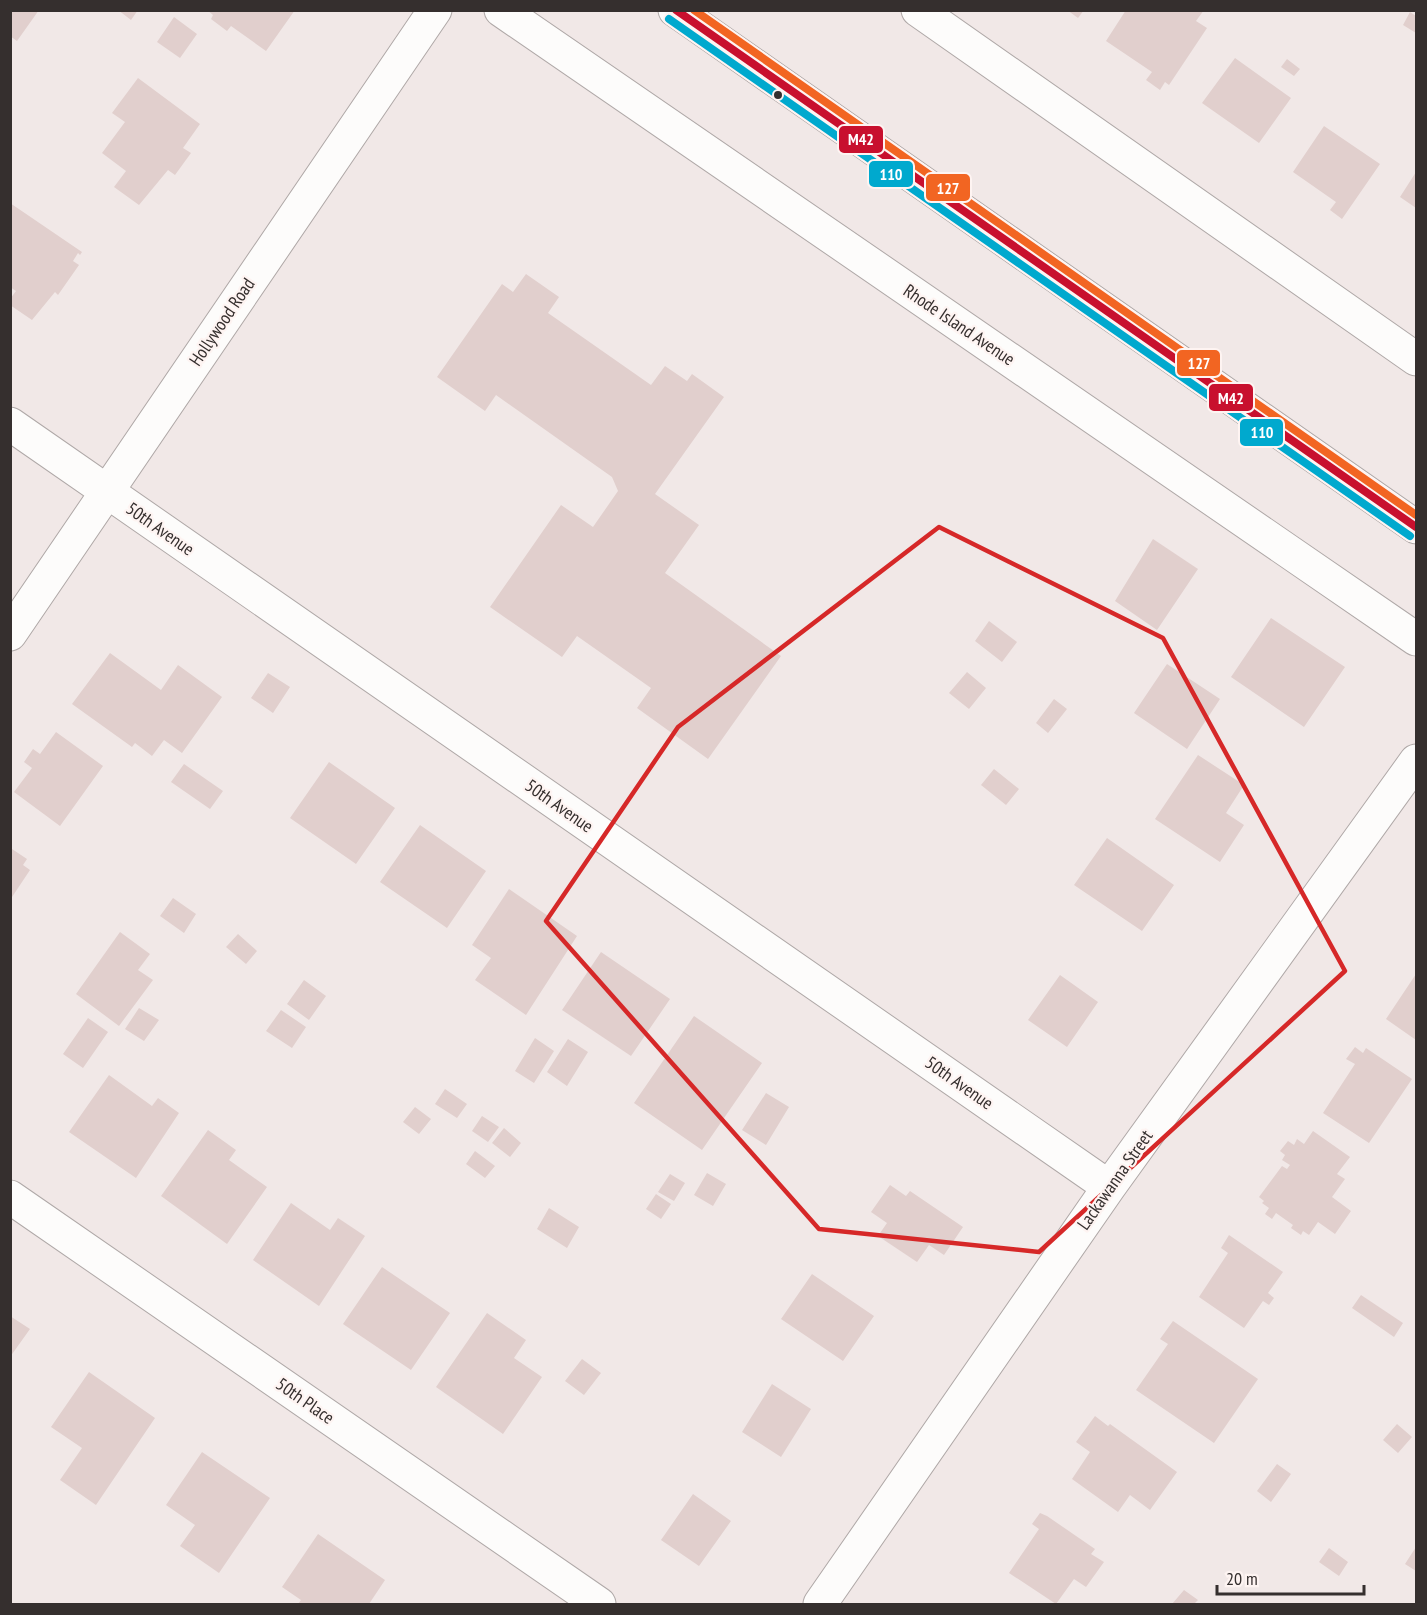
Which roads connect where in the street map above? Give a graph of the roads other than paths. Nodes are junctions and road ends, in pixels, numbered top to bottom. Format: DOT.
graph roads {
  1 [pos="435,10"];
  2 [pos="501,10"];
  3 [pos="675,10"];
  4 [pos="918,10"];
  5 [pos="1416,359"];
  6 [pos="10,424"];
  7 [pos="106,491"];
  8 [pos="1416,527"];
  9 [pos="10,634"];
  10 [pos="1416,639"];
  11 [pos="1416,761"];
  12 [pos="1109,1187"];
  13 [pos="10,1197"];
  14 [pos="599,1605"];
  15 [pos="820,1605"];
  1 -- 7 [label="street, Hollywood Road"];
  2 -- 10 [label="street, Rhode Island Avenue"];
  3 -- 8 [label="street"];
  4 -- 5 [label="street"];
  6 -- 7 [label="street, 50th Avenue"];
  7 -- 9 [label="street, Hollywood Road"];
  7 -- 12 [label="street, 50th Avenue"];
  11 -- 12 [label="street, Lackawanna Street"];
  12 -- 15 [label="street, Lackawanna Street"];
  13 -- 14 [label="street, 50th Place"];
}
